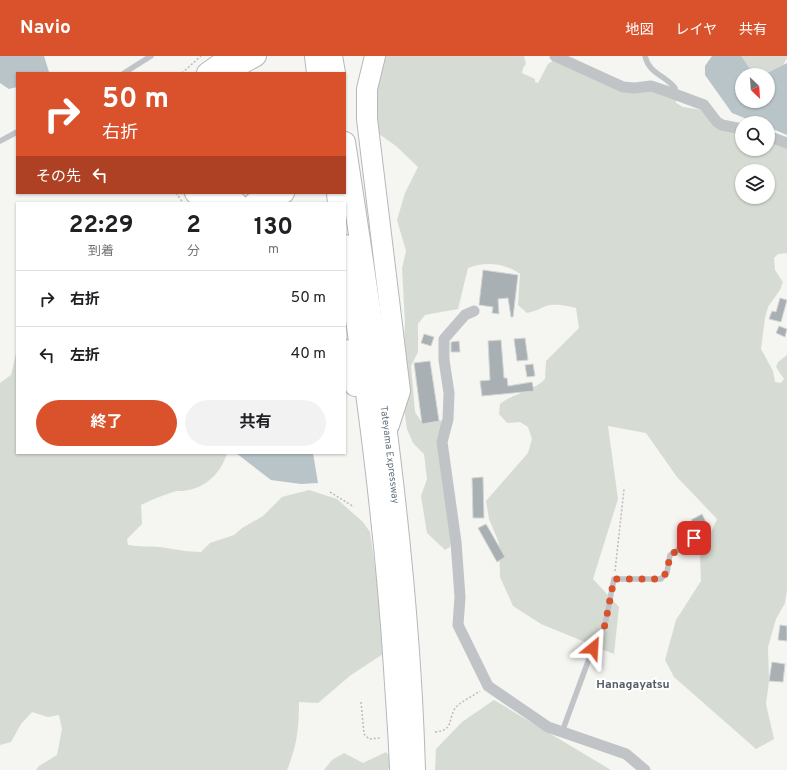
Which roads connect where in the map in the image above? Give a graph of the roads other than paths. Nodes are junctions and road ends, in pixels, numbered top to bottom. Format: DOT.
graph roads {
  1 [pos="151,56"];
  2 [pos="231,56"];
  3 [pos="256,56"];
  4 [pos="315,56"];
  5 [pos="332,56"];
  6 [pos="375,56"];
  7 [pos="556,56"];
  8 [pos="645,56"];
  9 [pos="126,72"];
  10 [pos="208,72"];
  11 [pos="227,72"];
  12 [pos="317,72"];
  13 [pos="335,72"];
  14 [pos="675,94"];
  15 [pos="735,128"];
  16 [pos="16,133"];
  17 [pos="775,139"];
  18 [pos="0,141"];
  19 [pos="787,143"];
  20 [pos="346,149"];
  21 [pos="197,194"];
  22 [pos="214,194"];
  23 [pos="282,194"];
  24 [pos="204,202"];
  25 [pos="233,202"];
  26 [pos="258,202"];
  27 [pos="346,252"];
  28 [pos="474,311"];
  29 [pos="346,353"];
  30 [pos="387,431"];
  31 [pos="691,528"];
  32 [pos="383,537"];
  33 [pos="562,732"];
  34 [pos="400,770"];
  35 [pos="415,770"];
  36 [pos="644,770"];
  1 -- 9 [label="lane"];
  2 -- 10 [label="highway"];
  3 -- 11 [label="highway"];
  4 -- 12 [label="highway"];
  5 -- 13 [label="highway"];
  6 -- 30 [label="highway"];
  7 -- 14 [label="street"];
  8 -- 14 [label="lane"];
  14 -- 15 [label="street"];
  16 -- 18 [label="lane"];
  17 -- 19 [label="street"];
  20 -- 30 [label="highway, Tateyama Expressway"];
  21 -- 24 [label="highway"];
  22 -- 25 [label="highway"];
  23 -- 26 [label="highway"];
  27 -- 32 [label="highway, Tateyama Expressway"];
  28 -- 33 [label="street"];
  29 -- 32 [label="highway"];
  30 -- 35 [label="highway, Tateyama Expressway"];
  31 -- 33 [label="lane"];
  32 -- 34 [label="highway, Tateyama Expressway"];
  33 -- 36 [label="street"];
}
